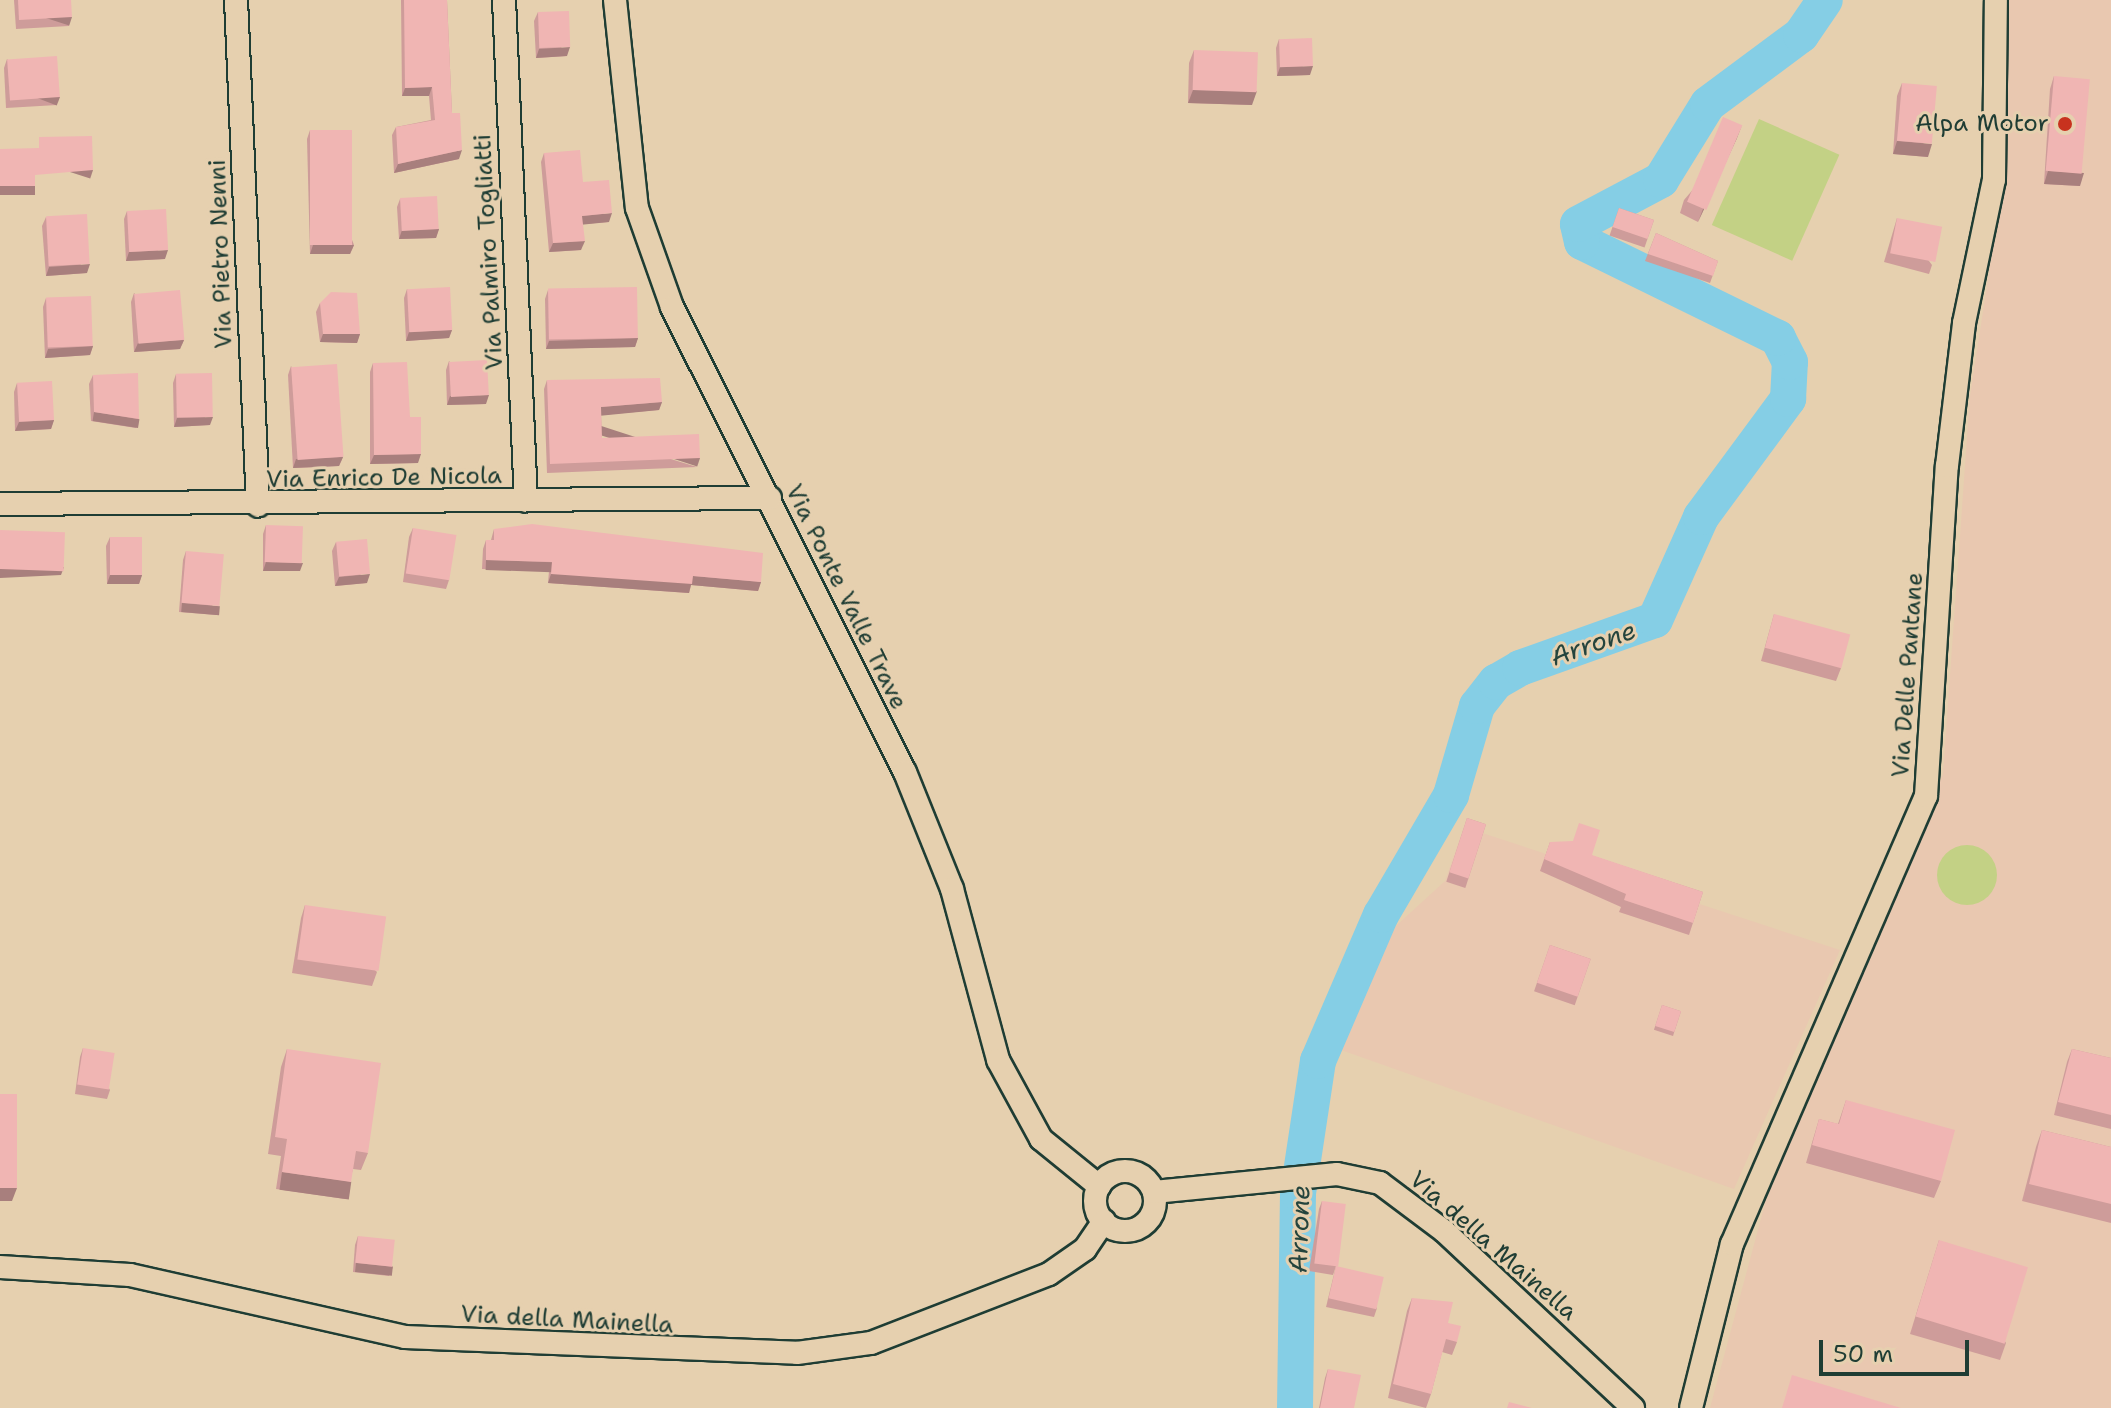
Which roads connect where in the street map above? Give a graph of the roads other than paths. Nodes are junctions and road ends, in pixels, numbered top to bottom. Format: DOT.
graph roads {
  1 [pos="236,0"];
  2 [pos="504,0"];
  3 [pos="615,0"];
  4 [pos="1996,0"];
  5 [pos="770,498"];
  6 [pos="526,501"];
  7 [pos="0,504"];
  8 [pos="258,506"];
  9 [pos="1099,1186"];
  10 [pos="1154,1192"];
  11 [pos="1104,1221"];
  12 [pos="0,1267"];
  13 [pos="1633,1408"];
  14 [pos="1691,1408"];
  1 -- 8 [label="street, Via Pietro Nenni"];
  2 -- 6 [label="street, Via Palmiro Togliatti"];
  3 -- 5 [label="street, Via Ponte Valle Trave"];
  4 -- 14 [label="street, Via Delle Pantane"];
  5 -- 6 [label="street, Via Enrico De Nicola"];
  5 -- 9 [label="street, Via Ponte Valle Trave"];
  6 -- 8 [label="street, Via Enrico De Nicola"];
  7 -- 8 [label="street, Via Enrico De Nicola"];
  9 -- 10 [label="street"];
  9 -- 11 [label="street"];
  10 -- 11 [label="street"];
  10 -- 13 [label="street, Via della Mainella"];
  11 -- 12 [label="street, Via della Mainella"];
}
